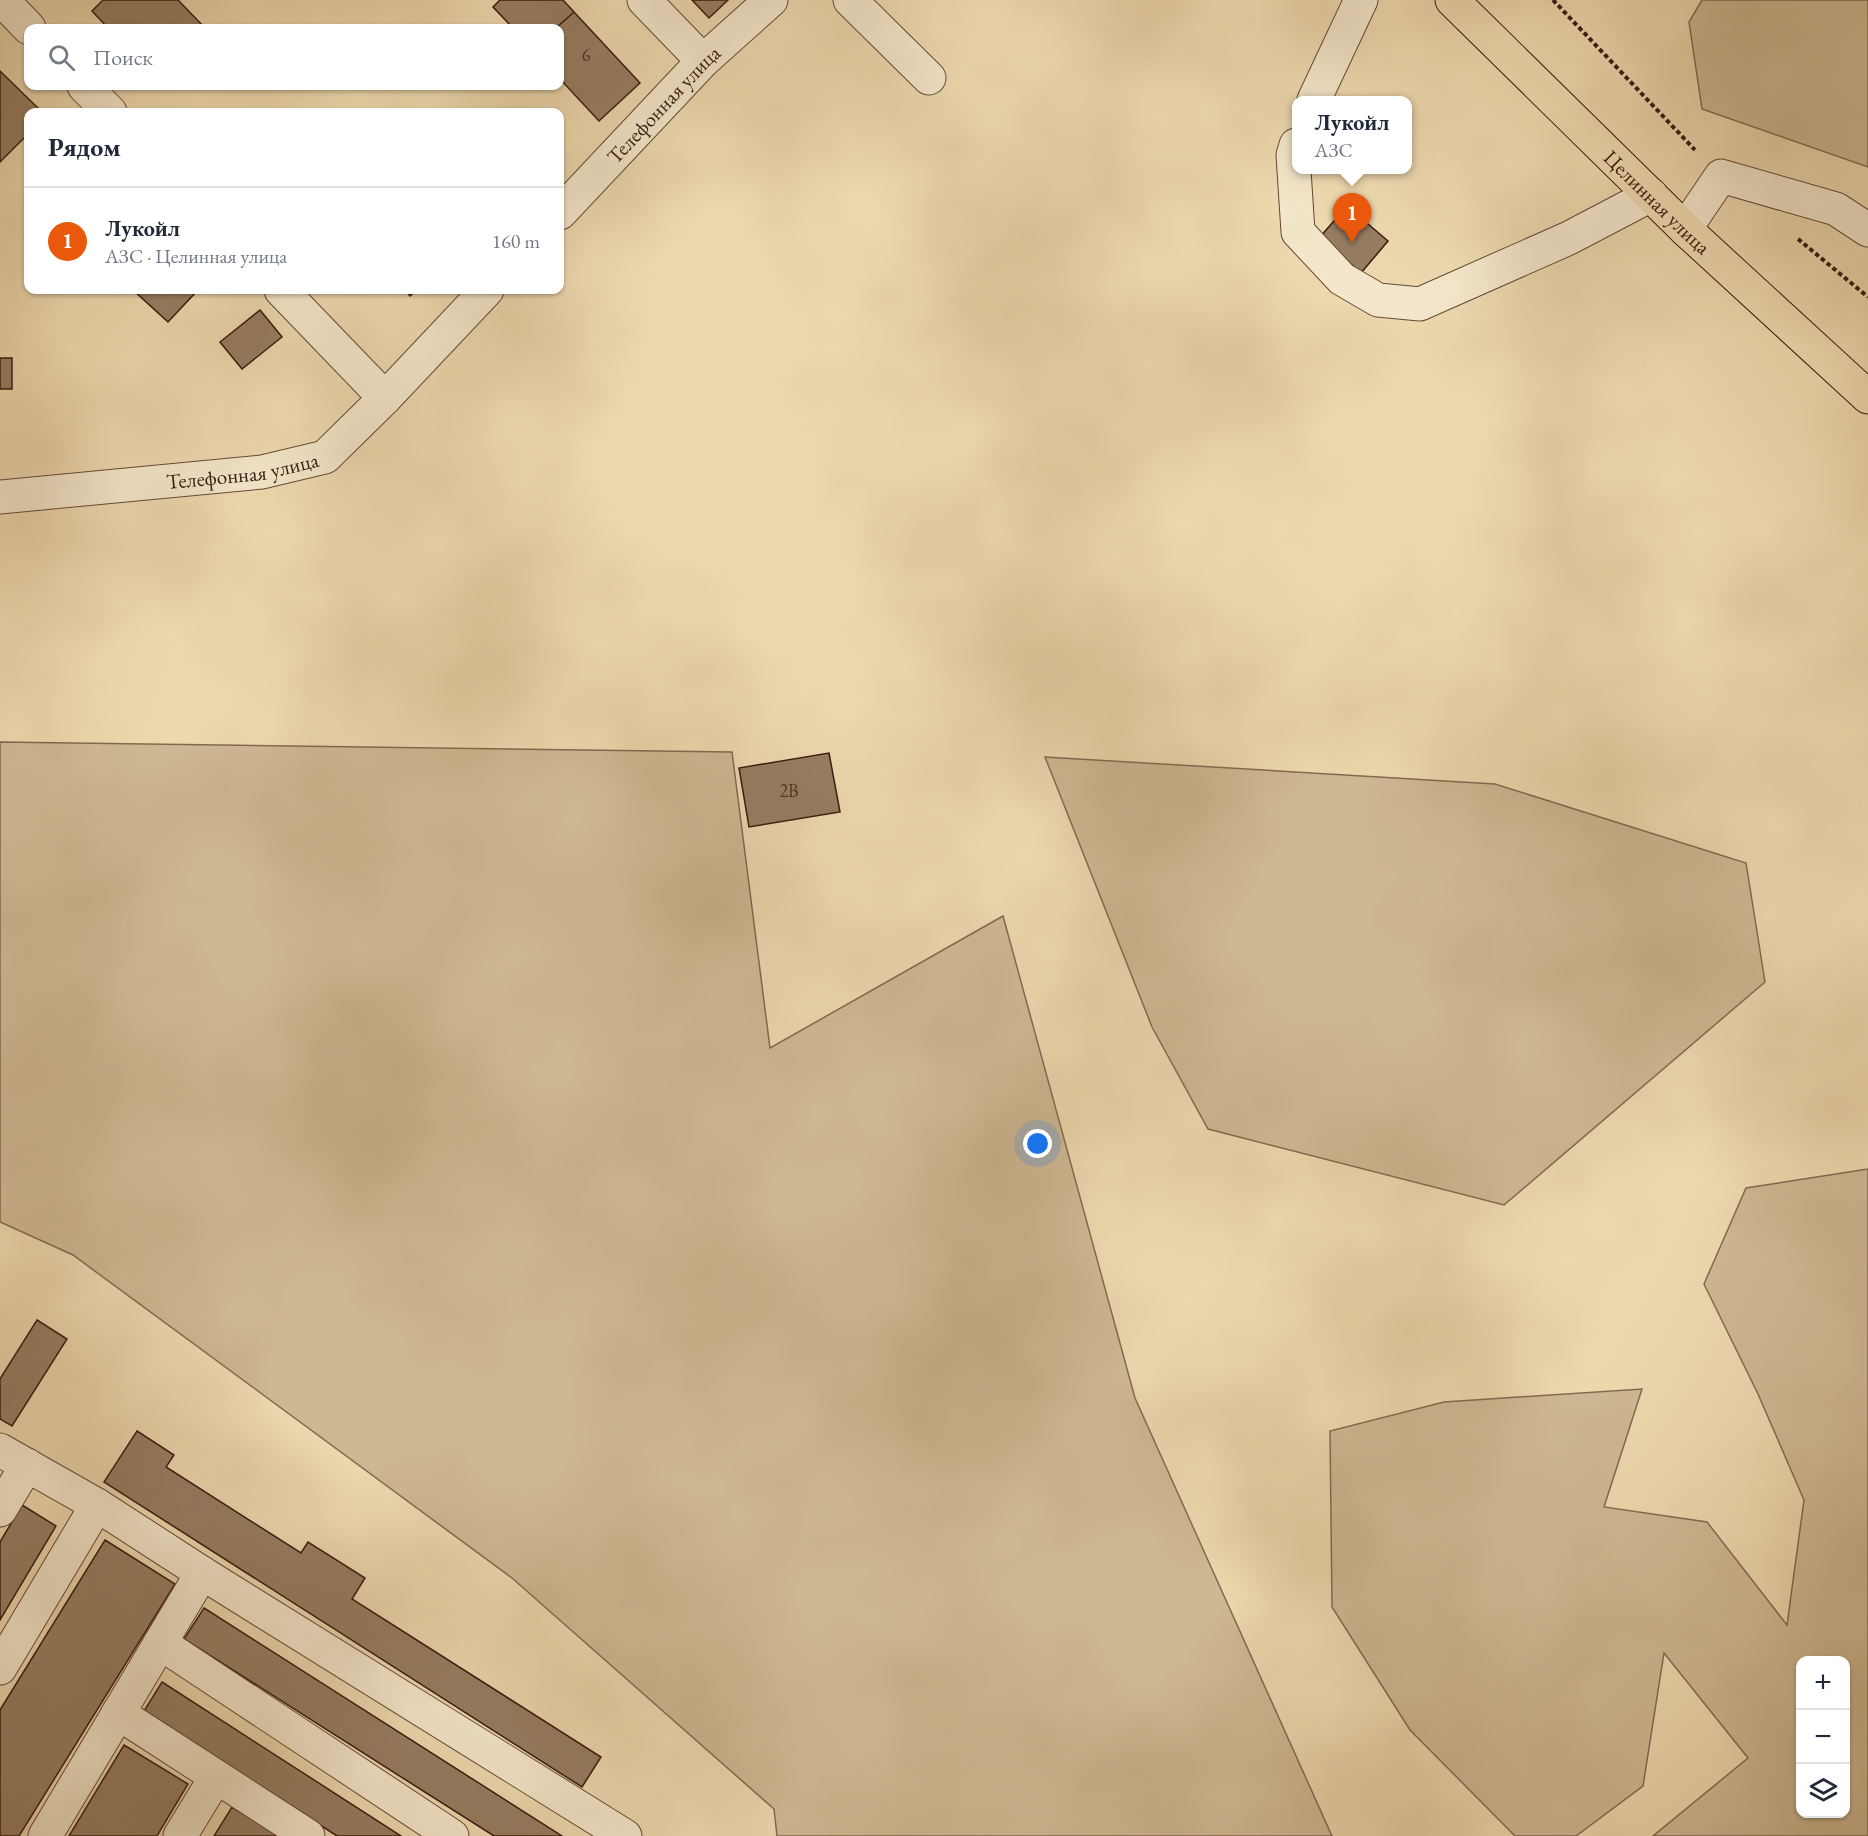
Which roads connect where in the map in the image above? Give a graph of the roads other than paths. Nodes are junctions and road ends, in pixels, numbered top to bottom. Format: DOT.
graph roads {
  1 [pos="2,0"];
  2 [pos="644,0"];
  3 [pos="771,0"];
  4 [pos="849,0"];
  5 [pos="1361,0"];
  6 [pos="1452,0"];
  7 [pos="25,24"];
  8 [pos="703,61"];
  9 [pos="930,78"];
  10 [pos="88,90"];
  11 [pos="1316,96"];
  12 [pos="106,108"];
  13 [pos="1294,174"];
  14 [pos="1651,195"];
  15 [pos="564,209"];
  16 [pos="1685,229"];
  17 [pos="1868,230"];
  18 [pos="285,294"];
  19 [pos="483,294"];
  20 [pos="1868,397"];
  21 [pos="385,398"];
  22 [pos="0,497"];
  23 [pos="14,1457"];
  24 [pos="97,1505"];
  25 [pos="0,1510"];
  26 [pos="202,1573"];
  27 [pos="159,1643"];
  28 [pos="0,1668"];
  29 [pos="118,1713"];
  30 [pos="216,1777"];
  31 [pos="45,1836"];
  32 [pos="180,1836"];
  33 [pos="308,1836"];
  34 [pos="452,1836"];
  35 [pos="625,1836"];
  1 -- 7 [label="street"];
  2 -- 8 [label="street"];
  3 -- 8 [label="street, Телефонная улица"];
  4 -- 9 [label="street"];
  5 -- 11 [label="street"];
  6 -- 14 [label="main road, Целинная улица"];
  8 -- 15 [label="street, Телефонная улица"];
  10 -- 12 [label="street"];
  13 -- 14 [label="street"];
  14 -- 16 [label="main road, Целинная улица"];
  16 -- 17 [label="street"];
  16 -- 20 [label="main road, Целинная улица"];
  18 -- 21 [label="street"];
  19 -- 21 [label="street, Телефонная улица"];
  21 -- 22 [label="street, Телефонная улица"];
  23 -- 24 [label="street"];
  23 -- 25 [label="street"];
  24 -- 26 [label="street"];
  24 -- 28 [label="street"];
  26 -- 27 [label="street"];
  26 -- 35 [label="street"];
  27 -- 29 [label="street"];
  27 -- 34 [label="street"];
  29 -- 30 [label="street"];
  29 -- 31 [label="street"];
  30 -- 32 [label="street"];
  30 -- 33 [label="street"];
}
